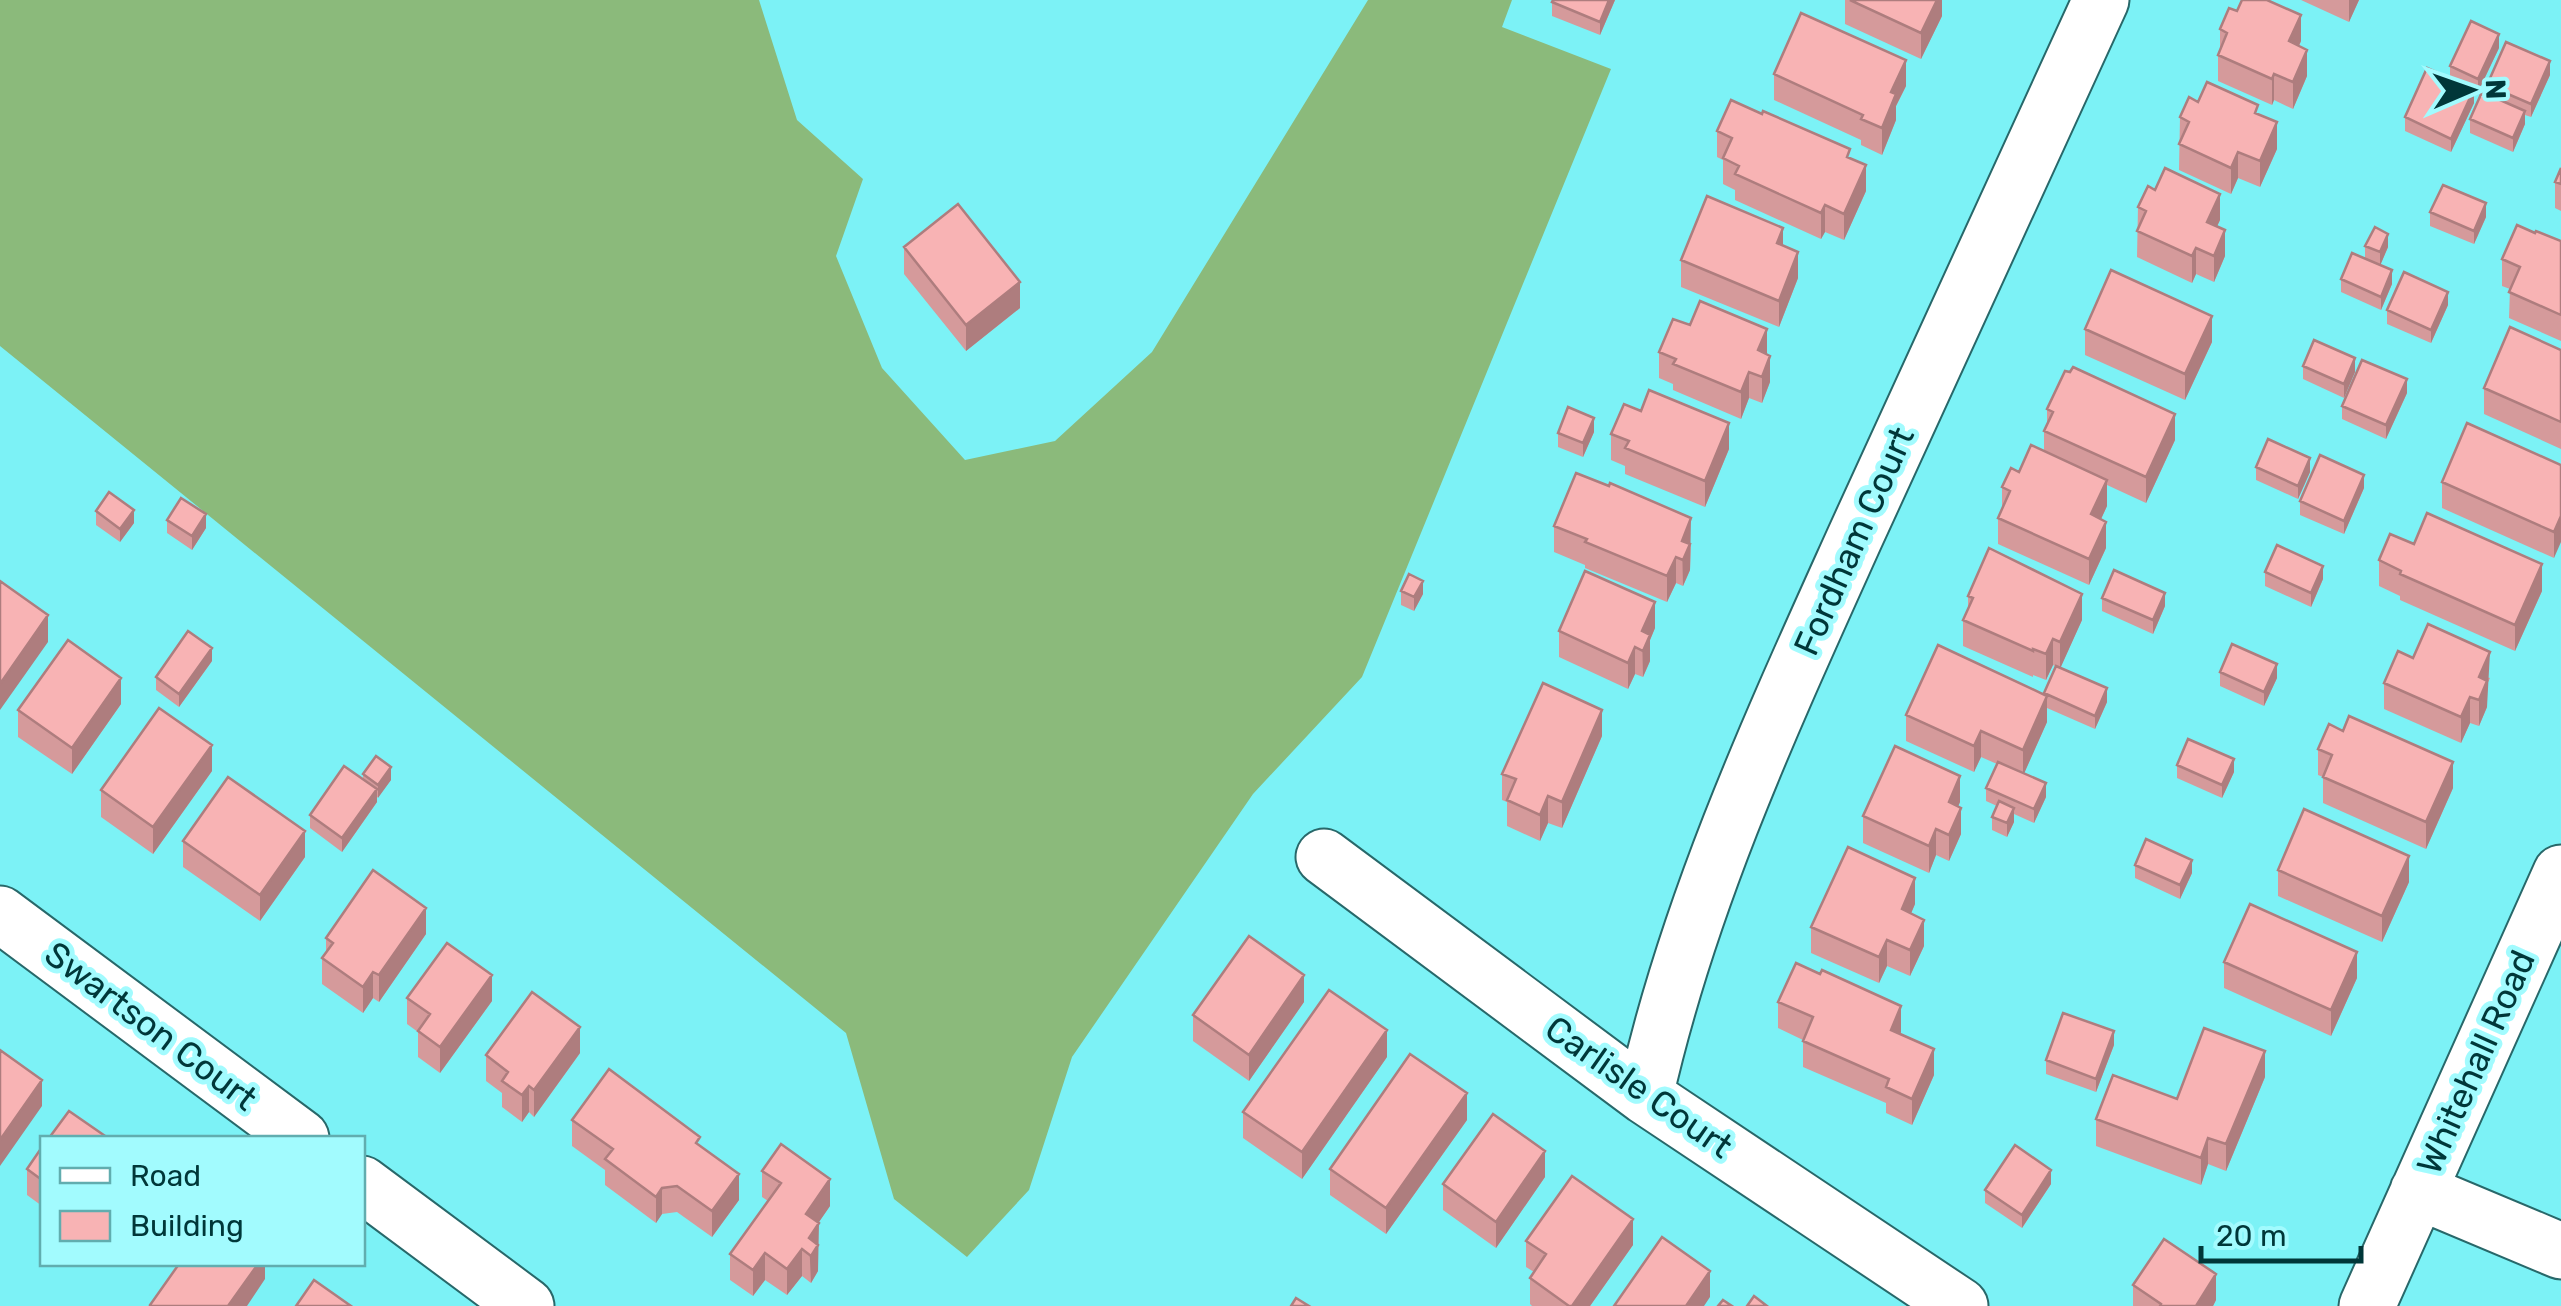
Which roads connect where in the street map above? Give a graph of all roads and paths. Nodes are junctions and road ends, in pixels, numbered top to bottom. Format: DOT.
graph roads {
  1 [pos="2101,0"];
  2 [pos="1324,858"];
  3 [pos="2561,874"];
  4 [pos="0,914"];
  5 [pos="1645,1096"];
  6 [pos="298,1136"];
  7 [pos="365,1186"];
  8 [pos="2418,1191"];
  9 [pos="2561,1250"];
  10 [pos="526,1306"];
  11 [pos="1960,1306"];
  12 [pos="2366,1306"];
  1 -- 5 [label="street, Fordham Court"];
  2 -- 5 [label="street, Carlisle Court"];
  3 -- 8 [label="street, Whitehall Road"];
  4 -- 6 [label="street, Swartson Court"];
  5 -- 11 [label="street, Carlisle Court"];
  7 -- 10 [label="street"];
  8 -- 9 [label="street"];
  8 -- 12 [label="street, Whitehall Road"];
}
